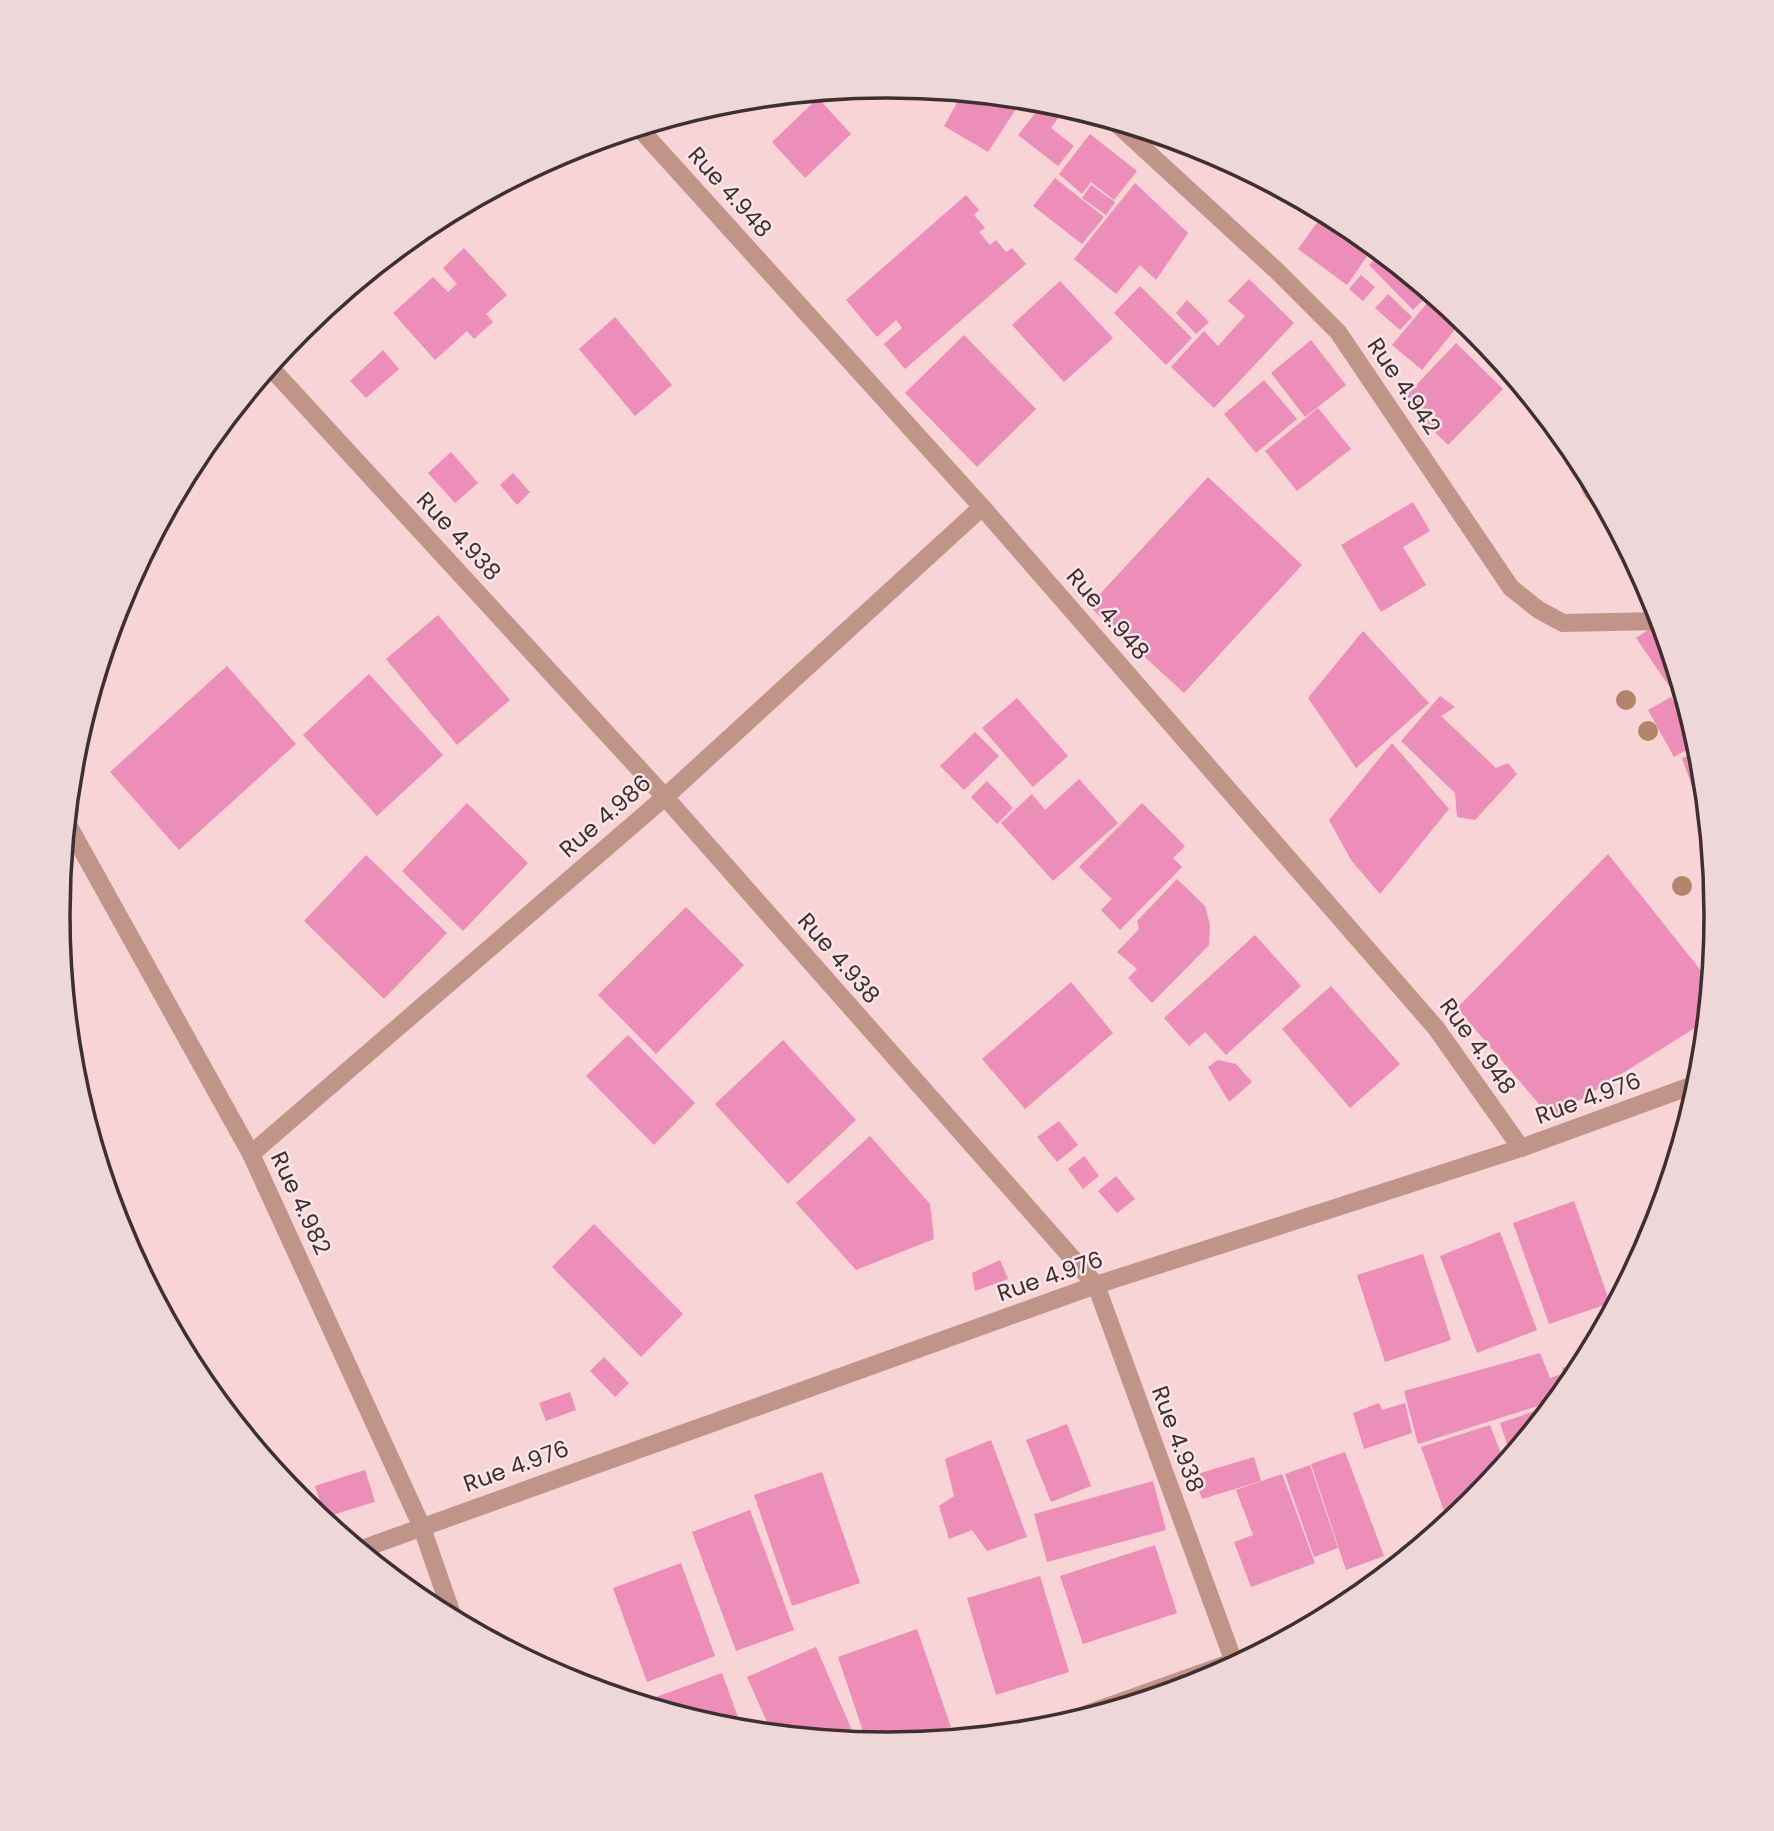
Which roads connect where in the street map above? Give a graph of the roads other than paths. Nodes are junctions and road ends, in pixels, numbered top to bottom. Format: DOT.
graph roads {
  1 [pos="646,135"];
  2 [pos="1130,136"];
  3 [pos="276,374"];
  4 [pos="982,507"];
  5 [pos="1649,621"];
  6 [pos="665,797"];
  7 [pos="74,836"];
  8 [pos="1685,1088"];
  9 [pos="1521,1148"];
  10 [pos="251,1154"];
  11 [pos="1096,1286"];
  12 [pos="421,1525"];
  13 [pos="368,1546"];
  14 [pos="449,1605"];
  15 [pos="1231,1656"];
  1 -- 4 [label="street, Rue 4.948"];
  2 -- 5 [label="street, Rue 4.942"];
  3 -- 6 [label="street, Rue 4.938"];
  4 -- 6 [label="street, Rue 4.986"];
  4 -- 9 [label="street, Rue 4.948"];
  6 -- 10 [label="street, Rue 4.986"];
  6 -- 11 [label="street, Rue 4.938"];
  7 -- 10 [label="street, Rue 4.982"];
  8 -- 9 [label="street, Rue 4.976"];
  9 -- 11 [label="street, Rue 4.976"];
  10 -- 12 [label="street, Rue 4.982"];
  11 -- 12 [label="street, Rue 4.976"];
  11 -- 15 [label="street, Rue 4.938"];
  12 -- 13 [label="street, Rue 4.976"];
  12 -- 14 [label="street, Rue 4.982"];
}
